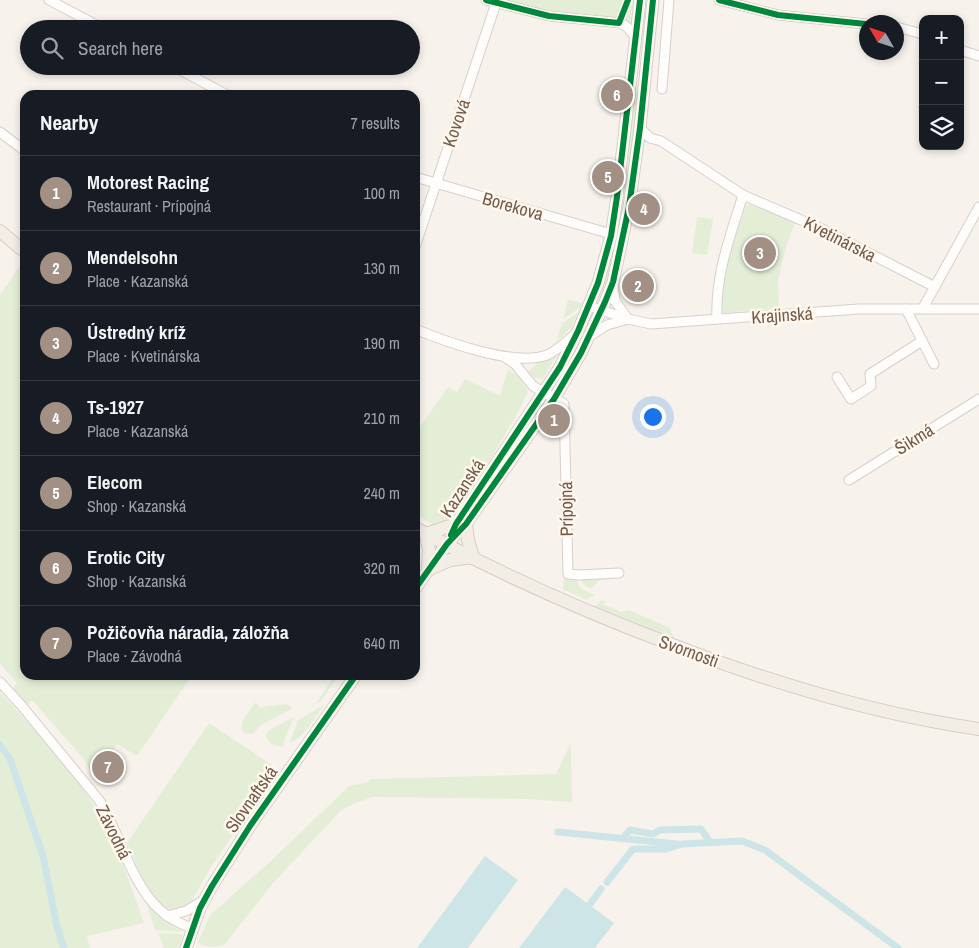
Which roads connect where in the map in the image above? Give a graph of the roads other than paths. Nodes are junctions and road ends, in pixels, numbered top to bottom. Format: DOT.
graph roads {
  1 [pos="50,0"];
  2 [pos="486,0"];
  3 [pos="640,0"];
  4 [pos="653,0"];
  5 [pos="669,0"];
  6 [pos="719,0"];
  7 [pos="496,2"];
  8 [pos="87,20"];
  9 [pos="859,23"];
  10 [pos="904,29"];
  11 [pos="919,33"];
  12 [pos="635,37"];
  13 [pos="964,51"];
  14 [pos="979,56"];
  15 [pos="190,75"];
  16 [pos="662,89"];
  17 [pos="219,90"];
  18 [pos="640,128"];
  19 [pos="0,132"];
  20 [pos="650,138"];
  21 [pos="20,147"];
  22 [pos="637,151"];
  23 [pos="420,179"];
  24 [pos="435,184"];
  25 [pos="743,195"];
  26 [pos="979,207"];
  27 [pos="420,230"];
  28 [pos="0,231"];
  29 [pos="611,234"];
  30 [pos="20,248"];
  31 [pos="613,282"];
  32 [pos="935,287"];
  33 [pos="589,306"];
  34 [pos="923,308"];
  35 [pos="906,309"];
  36 [pos="979,309"];
  37 [pos="602,311"];
  38 [pos="628,319"];
  39 [pos="717,319"];
  40 [pos="420,331"];
  41 [pos="578,331"];
  42 [pos="589,336"];
  43 [pos="922,341"];
  44 [pos="506,358"];
  45 [pos="934,364"];
  46 [pos="837,376"];
  47 [pos="543,393"];
  48 [pos="554,399"];
  49 [pos="979,399"];
  50 [pos="849,480"];
  51 [pos="461,524"];
  52 [pos="421,531"];
  53 [pos="447,544"];
  54 [pos="473,557"];
  55 [pos="428,570"];
  56 [pos="619,573"];
  57 [pos="420,582"];
  58 [pos="352,680"];
  59 [pos="0,682"];
  60 [pos="979,730"];
  61 [pos="204,900"];
  62 [pos="167,916"];
  63 [pos="193,929"];
  64 [pos="186,948"];
  1 -- 8 [label="street"];
  2 -- 7 [label="street"];
  3 -- 12 [label="main road, Kazanská"];
  4 -- 18 [label="main road, Kazanská"];
  5 -- 16 [label="street"];
  6 -- 9 [label="street"];
  7 -- 12 [label="street"];
  7 -- 24 [label="street, Kovová"];
  10 -- 11 [label="street"];
  12 -- 29 [label="main road, Kazanská"];
  13 -- 14 [label="street"];
  15 -- 17 [label="street"];
  18 -- 20 [label="street, Kvetinárska"];
  18 -- 22 [label="main road, Kazanská"];
  19 -- 21 [label="street"];
  20 -- 22 [label="street"];
  20 -- 25 [label="street, Kvetinárska"];
  22 -- 31 [label="main road, Kazanská"];
  23 -- 24 [label="street, Borekova"];
  24 -- 27 [label="street, Kovová"];
  24 -- 29 [label="street, Borekova"];
  25 -- 32 [label="street, Kvetinárska"];
  25 -- 39 [label="street"];
  26 -- 32 [label="street"];
  28 -- 30 [label="main road"];
  29 -- 33 [label="main road, Kazanská"];
  31 -- 37 [label="main road, Kazanská"];
  31 -- 38 [label="street"];
  32 -- 34 [label="street"];
  33 -- 37 [label="street, Krajinská"];
  33 -- 41 [label="main road, Kazanská"];
  34 -- 35 [label="street, Krajinská"];
  34 -- 36 [label="street, Krajinská"];
  35 -- 39 [label="street, Krajinská"];
  35 -- 43 [label="street"];
  37 -- 38 [label="street, Krajinská"];
  37 -- 42 [label="main road, Kazanská"];
  38 -- 39 [label="street, Krajinská"];
  38 -- 42 [label="street"];
  40 -- 44 [label="street"];
  41 -- 44 [label="street"];
  41 -- 47 [label="main road, Kazanská"];
  42 -- 48 [label="main road, Kazanská"];
  43 -- 45 [label="street"];
  43 -- 46 [label="street"];
  44 -- 47 [label="street"];
  47 -- 48 [label="street"];
  47 -- 51 [label="main road, Kazanská"];
  48 -- 51 [label="main road, Kazanská"];
  48 -- 56 [label="street, Prípojná"];
  49 -- 50 [label="street, Šikmá"];
  51 -- 52 [label="main road"];
  51 -- 53 [label="main road, Kazanská"];
  51 -- 54 [label="main road"];
  52 -- 53 [label="main road, Svornosti"];
  52 -- 55 [label="main road"];
  53 -- 54 [label="main road, Svornosti"];
  53 -- 55 [label="main road"];
  54 -- 55 [label="main road"];
  54 -- 60 [label="main road, Svornosti"];
  55 -- 57 [label="main road"];
  58 -- 61 [label="main road, Slovnaftská"];
  59 -- 62 [label="street, Závodná"];
  61 -- 62 [label="street"];
  61 -- 63 [label="main road, Slovnaftská"];
  62 -- 63 [label="street, Závodná"];
  63 -- 64 [label="main road, Slovnaftská"];
}
